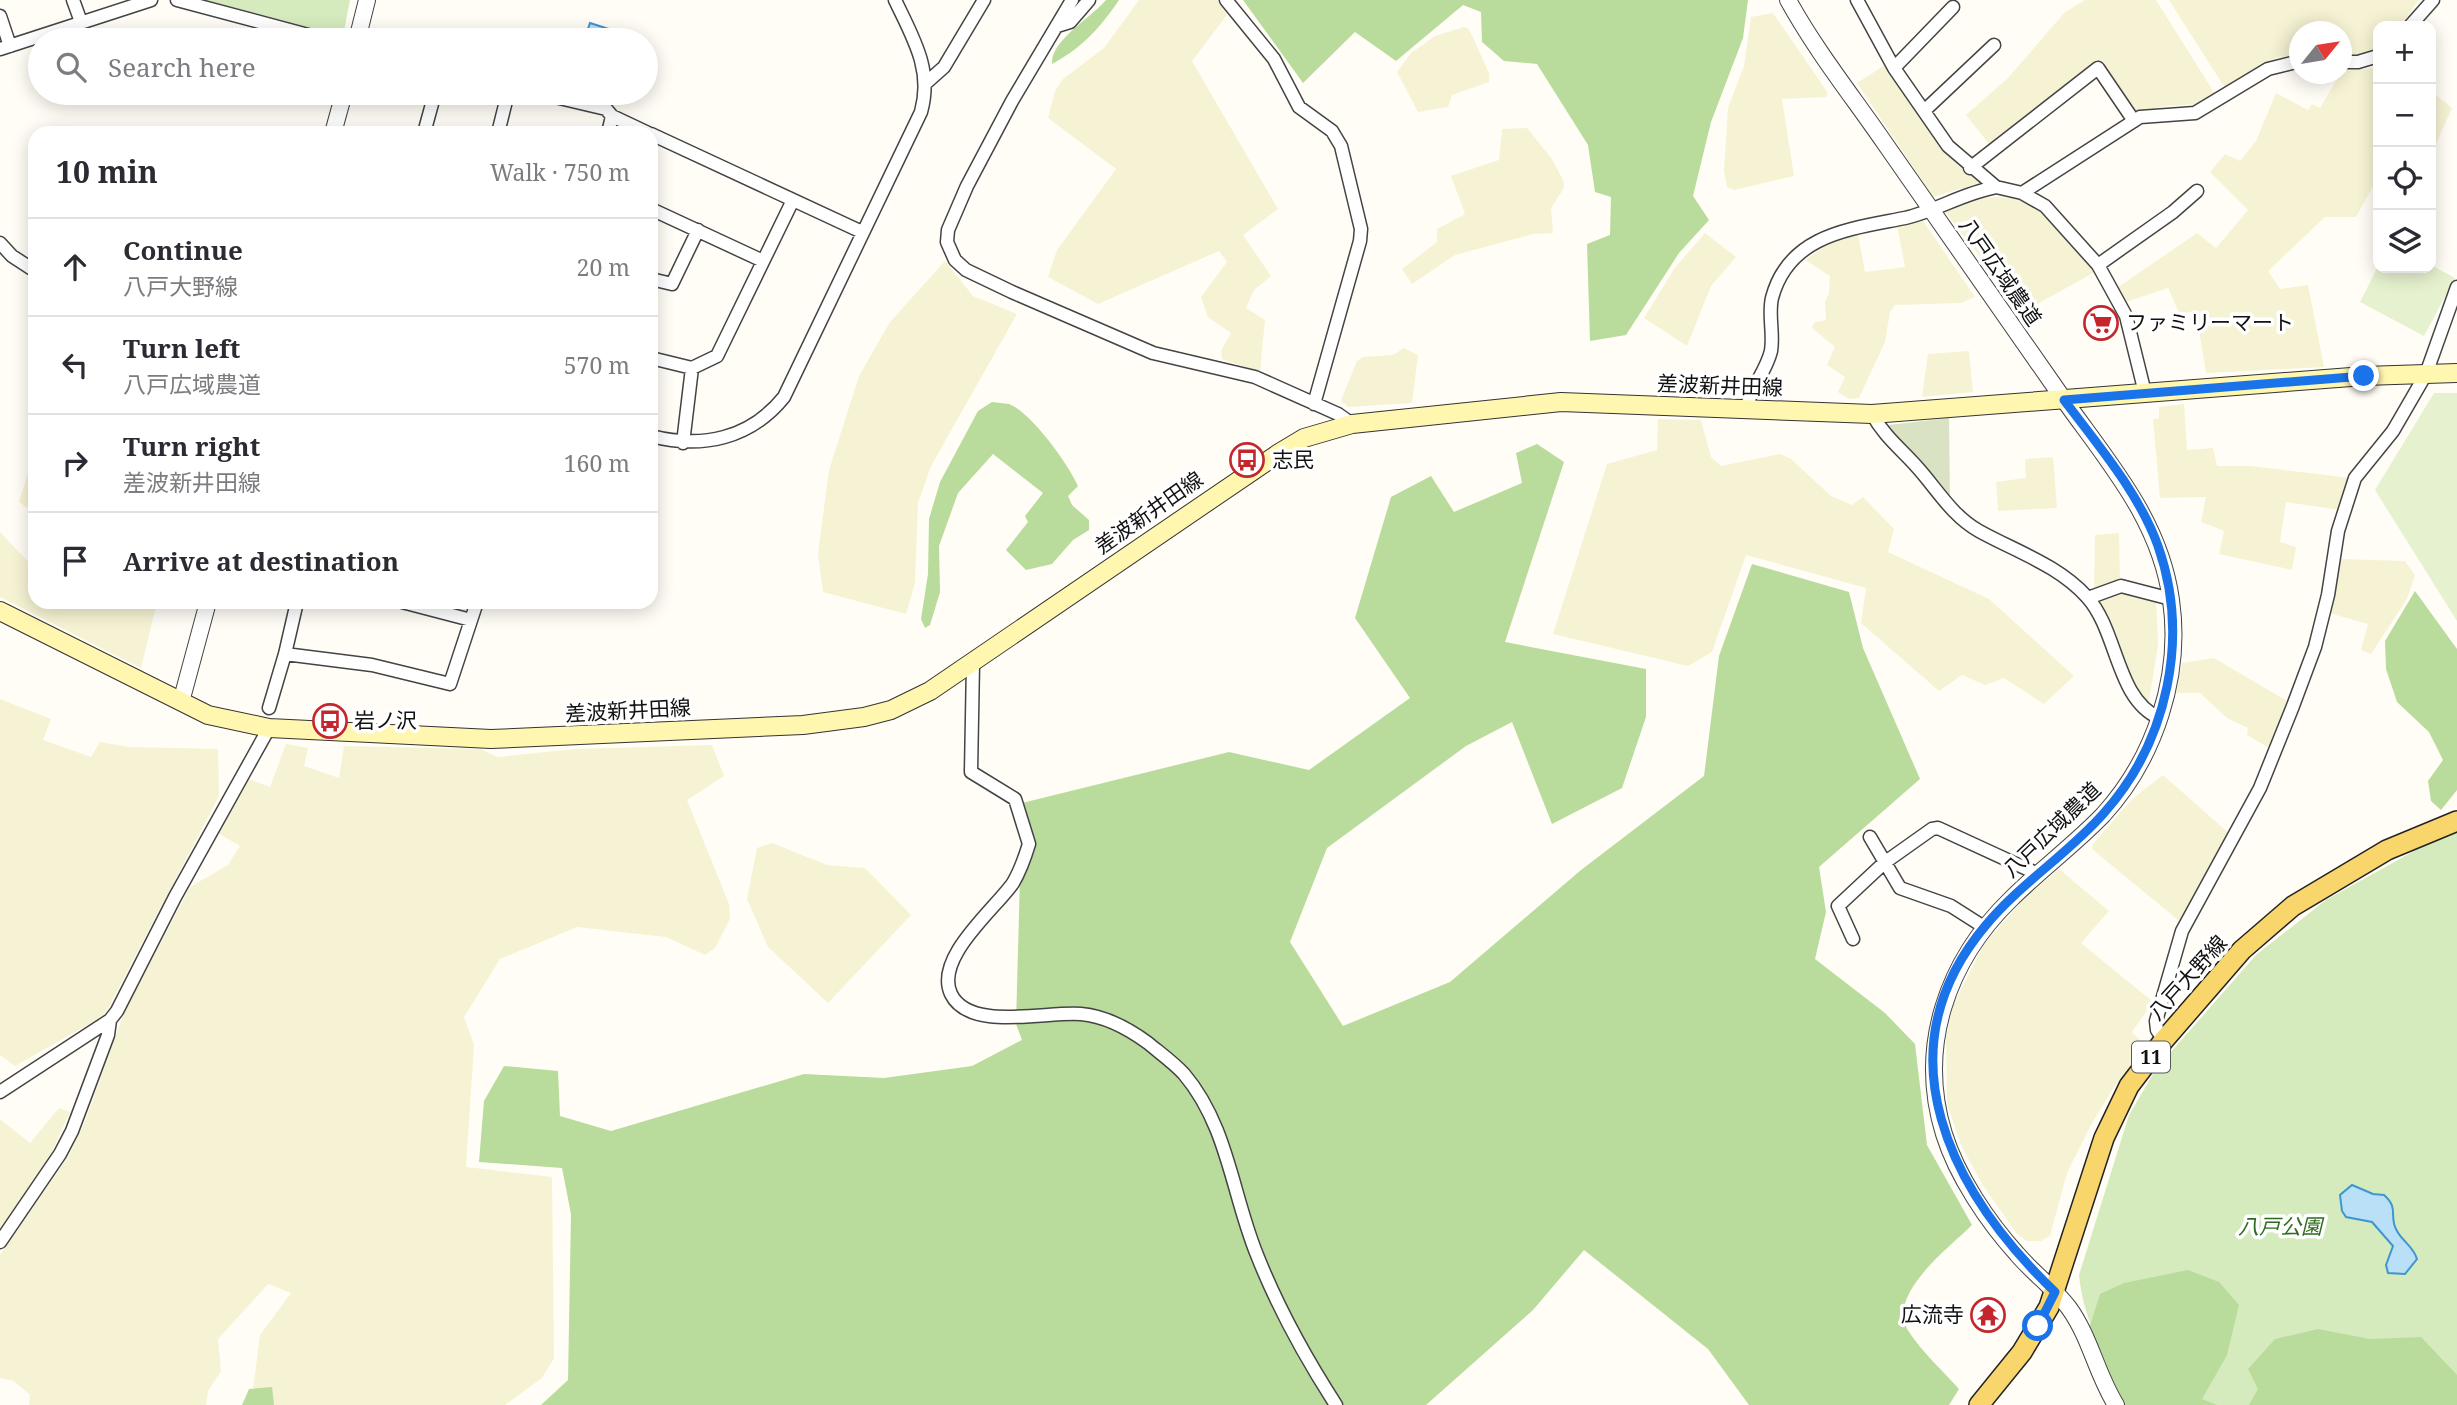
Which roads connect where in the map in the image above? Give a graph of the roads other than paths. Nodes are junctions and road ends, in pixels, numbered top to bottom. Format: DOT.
graph roads {
  1 [pos="74,0"];
  2 [pos="151,0"];
  3 [pos="177,0"];
  4 [pos="367,0"];
  5 [pos="895,0"];
  6 [pos="983,0"];
  7 [pos="1072,0"];
  8 [pos="1089,0"];
  9 [pos="1226,0"];
  10 [pos="1788,0"];
  11 [pos="1871,0"];
  12 [pos="2433,0"];
  13 [pos="1859,5"];
  14 [pos="1953,7"];
  15 [pos="0,16"];
  16 [pos="2414,21"];
  17 [pos="81,22"];
  18 [pos="1056,26"];
  19 [pos="63,28"];
  20 [pos="282,28"];
  21 [pos="360,28"];
  22 [pos="28,39"];
  23 [pos="1994,45"];
  24 [pos="5,47"];
  25 [pos="2373,58"];
  26 [pos="2352,62"];
  27 [pos="2289,64"];
  28 [pos="1894,68"];
  29 [pos="926,82"];
  30 [pos="341,105"];
  31 [pos="432,105"];
  32 [pos="505,105"];
  33 [pos="589,105"];
  34 [pos="1924,111"];
  35 [pos="612,116"];
  36 [pos="2134,121"];
  37 [pos="335,126"];
  38 [pos="426,126"];
  39 [pos="500,126"];
  40 [pos="610,126"];
  41 [pos="633,126"];
  42 [pos="658,138"];
  43 [pos="1970,168"];
  44 [pos="1996,187"];
  45 [pos="2197,191"];
  46 [pos="2022,192"];
  47 [pos="793,200"];
  48 [pos="1931,209"];
  49 [pos="658,212"];
  50 [pos="698,230"];
  51 [pos="862,232"];
  52 [pos="0,243"];
  53 [pos="764,261"];
  54 [pos="2098,265"];
  55 [pos="28,266"];
  56 [pos="658,281"];
  57 [pos="2457,287"];
  58 [pos="658,360"];
  59 [pos="692,369"];
  60 [pos="2457,373"];
  61 [pos="2426,374"];
  62 [pos="2145,393"];
  63 [pos="2064,400"];
  64 [pos="1314,404"];
  65 [pos="1746,410"];
  66 [pos="1872,414"];
  67 [pos="1352,424"];
  68 [pos="658,438"];
  69 [pos="683,443"];
  70 [pos="2088,598"];
  71 [pos="2171,599"];
  72 [pos="206,609"];
  73 [pos="295,609"];
  74 [pos="429,609"];
  75 [pos="475,609"];
  76 [pos="0,611"];
  77 [pos="471,620"];
  78 [pos="285,654"];
  79 [pos="973,663"];
  80 [pos="181,702"];
  81 [pos="269,709"];
  82 [pos="2159,718"];
  83 [pos="269,728"];
  84 [pos="2457,821"];
  85 [pos="1870,837"];
  86 [pos="1884,863"];
  87 [pos="2038,874"];
  88 [pos="1984,927"];
  89 [pos="1853,939"];
  90 [pos="110,1020"];
  91 [pos="2164,1040"];
  92 [pos="0,1092"];
  93 [pos="0,1242"];
  94 [pos="2055,1292"];
  95 [pos="1336,1405"];
  96 [pos="1979,1405"];
  97 [pos="2116,1405"];
  1 -- 17 [label="street"];
  2 -- 17 [label="street"];
  3 -- 20 [label="street"];
  4 -- 21 [label="street"];
  5 -- 29 [label="street"];
  6 -- 29 [label="street"];
  7 -- 18 [label="street"];
  8 -- 18 [label="street"];
  9 -- 64 [label="street"];
  10 -- 48 [label="street, 八戸広域農道"];
  11 -- 13 [label="street"];
  12 -- 16 [label="street"];
  13 -- 28 [label="street"];
  14 -- 28 [label="street"];
  15 -- 24 [label="street"];
  17 -- 19 [label="street"];
  18 -- 64 [label="street"];
  22 -- 24 [label="street"];
  23 -- 34 [label="street"];
  25 -- 26 [label="street"];
  27 -- 36 [label="street"];
  28 -- 34 [label="street"];
  29 -- 51 [label="street"];
  30 -- 37 [label="street"];
  31 -- 38 [label="street"];
  32 -- 39 [label="street"];
  33 -- 35 [label="street"];
  34 -- 43 [label="street"];
  35 -- 40 [label="street"];
  35 -- 41 [label="street"];
  36 -- 43 [label="street"];
  36 -- 46 [label="street"];
  42 -- 47 [label="street"];
  43 -- 44 [label="street"];
  44 -- 46 [label="street"];
  44 -- 48 [label="street"];
  45 -- 54 [label="street"];
  46 -- 54 [label="street"];
  47 -- 51 [label="street"];
  47 -- 53 [label="street"];
  48 -- 63 [label="street, 八戸広域農道"];
  48 -- 65 [label="street"];
  49 -- 50 [label="street"];
  50 -- 53 [label="street"];
  50 -- 56 [label="street"];
  51 -- 69 [label="street"];
  52 -- 55 [label="street"];
  53 -- 59 [label="street"];
  54 -- 62 [label="street"];
  57 -- 61 [label="street"];
  58 -- 59 [label="street"];
  59 -- 69 [label="street"];
  60 -- 61 [label="main road, 差波新井田線"];
  61 -- 62 [label="main road, 差波新井田線"];
  61 -- 91 [label="street"];
  62 -- 63 [label="main road, 差波新井田線"];
  63 -- 66 [label="main road, 差波新井田線"];
  63 -- 71 [label="street, 八戸広域農道"];
  64 -- 67 [label="street"];
  65 -- 66 [label="main road, 差波新井田線"];
  65 -- 67 [label="main road, 差波新井田線"];
  66 -- 70 [label="street"];
  67 -- 79 [label="main road, 差波新井田線"];
  68 -- 69 [label="street"];
  70 -- 71 [label="street"];
  70 -- 82 [label="street"];
  71 -- 82 [label="street, 八戸広域農道"];
  72 -- 80 [label="street"];
  73 -- 78 [label="street"];
  74 -- 77 [label="street"];
  75 -- 77 [label="street"];
  76 -- 80 [label="main road, 差波新井田線"];
  77 -- 78 [label="street"];
  78 -- 81 [label="street"];
  79 -- 83 [label="main road, 差波新井田線"];
  79 -- 95 [label="street"];
  80 -- 83 [label="main road, 差波新井田線"];
  82 -- 87 [label="street, 八戸広域農道"];
  83 -- 90 [label="street"];
  84 -- 91 [label="main road, 八戸大野線 / 11"];
  85 -- 86 [label="street"];
  86 -- 87 [label="street"];
  86 -- 88 [label="street"];
  86 -- 89 [label="street"];
  87 -- 88 [label="street, 八戸広域農道"];
  88 -- 94 [label="street, 八戸広域農道"];
  90 -- 92 [label="street"];
  90 -- 93 [label="street"];
  91 -- 94 [label="main road, 八戸大野線 / 11"];
  94 -- 96 [label="main road, 八戸大野線 / 11"];
  94 -- 97 [label="street, 八戸広域農道"];
}
